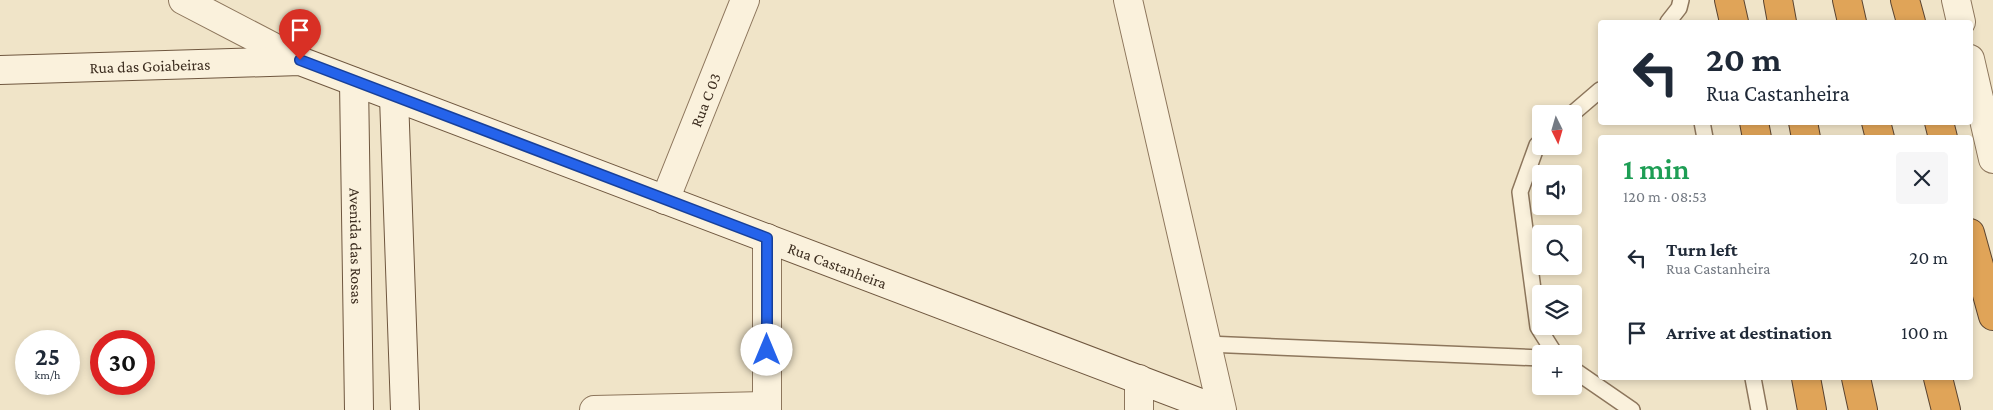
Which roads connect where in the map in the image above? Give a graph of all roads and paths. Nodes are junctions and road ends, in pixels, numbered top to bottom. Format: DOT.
graph roads {
  1 [pos="183,0"];
  2 [pos="745,0"];
  3 [pos="1128,0"];
  4 [pos="1729,0"];
  5 [pos="1778,0"];
  6 [pos="1847,0"];
  7 [pos="1905,0"];
  8 [pos="1956,0"];
  9 [pos="1681,10"];
  10 [pos="1670,20"];
  11 [pos="1734,20"];
  12 [pos="1782,20"];
  13 [pos="1852,20"];
  14 [pos="1910,20"];
  15 [pos="1961,20"];
  16 [pos="300,60"];
  17 [pos="0,70"];
  18 [pos="1973,73"];
  19 [pos="354,82"];
  20 [pos="1598,92"];
  21 [pos="394,97"];
  22 [pos="1582,105"];
  23 [pos="1533,155"];
  24 [pos="1993,159"];
  25 [pos="665,200"];
  26 [pos="767,238"];
  27 [pos="1973,244"];
  28 [pos="1993,316"];
  29 [pos="1207,344"];
  30 [pos="1549,345"];
  31 [pos="1532,358"];
  32 [pos="1582,376"];
  33 [pos="1138,379"];
  34 [pos="1753,380"];
  35 [pos="1806,380"];
  36 [pos="1856,380"];
  37 [pos="1938,380"];
  38 [pos="767,408"];
  39 [pos="358,410"];
  40 [pos="405,410"];
  41 [pos="594,410"];
  42 [pos="1139,410"];
  43 [pos="1220,410"];
  44 [pos="1632,410"];
  45 [pos="1759,410"];
  46 [pos="1812,410"];
  47 [pos="1862,410"];
  48 [pos="1946,410"];
  1 -- 16 [label="street, Rua Castanheira"];
  2 -- 25 [label="street, Rua C 03"];
  3 -- 29 [label="street"];
  4 -- 11 [label="highway"];
  5 -- 12 [label="highway"];
  6 -- 13 [label="highway"];
  7 -- 14 [label="highway"];
  8 -- 15 [label="street"];
  9 -- 10 [label="lane"];
  16 -- 17 [label="street, Rua das Goiabeiras"];
  16 -- 19 [label="street, Rua Castanheira"];
  18 -- 24 [label="street"];
  19 -- 21 [label="street, Rua Castanheira"];
  19 -- 39 [label="street, Avenida das Rosas"];
  20 -- 22 [label="lane"];
  21 -- 25 [label="street, Rua Castanheira"];
  21 -- 40 [label="street"];
  23 -- 30 [label="lane"];
  25 -- 26 [label="street, Rua Castanheira"];
  26 -- 33 [label="street, Rua Castanheira"];
  26 -- 38 [label="street"];
  27 -- 28 [label="highway"];
  29 -- 31 [label="lane"];
  29 -- 43 [label="street"];
  32 -- 44 [label="lane"];
  33 -- 42 [label="street"];
  33 -- 43 [label="street, Rua Castanheira"];
  34 -- 45 [label="lane"];
  35 -- 46 [label="highway"];
  36 -- 47 [label="highway"];
  37 -- 48 [label="highway"];
  38 -- 41 [label="street"];
}
